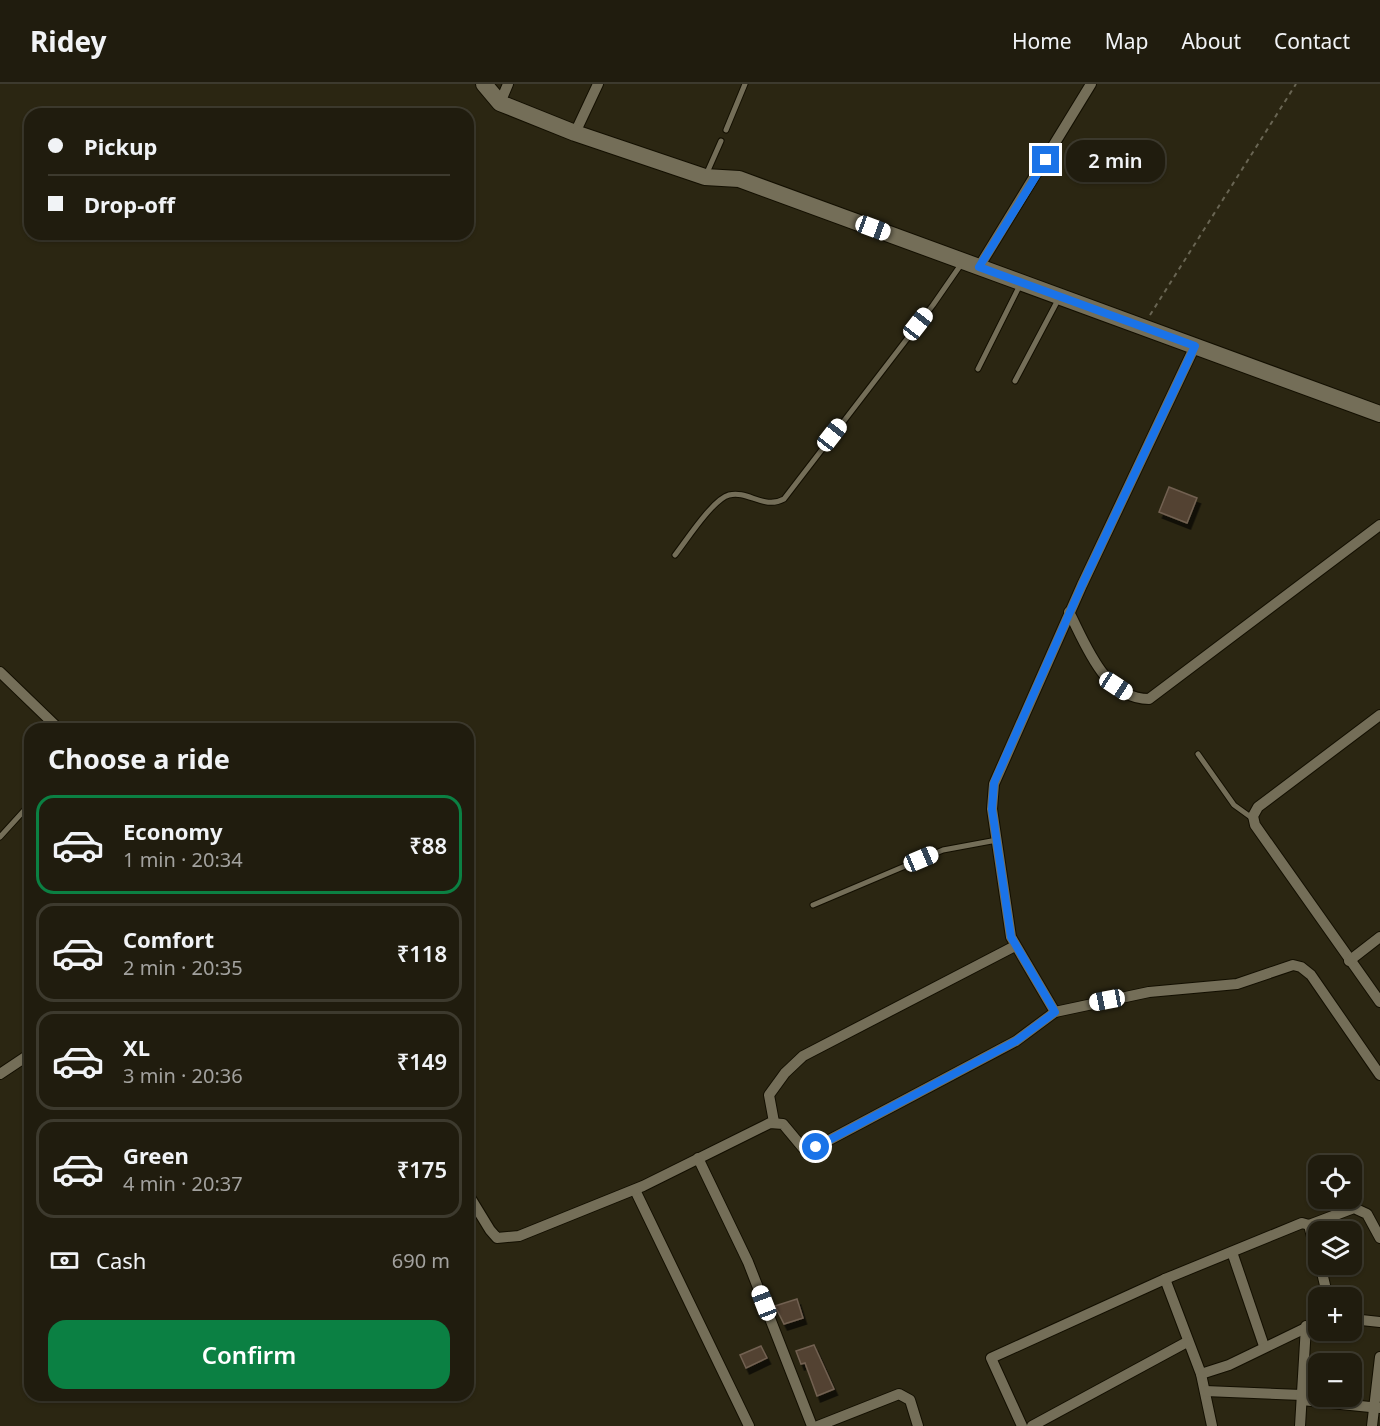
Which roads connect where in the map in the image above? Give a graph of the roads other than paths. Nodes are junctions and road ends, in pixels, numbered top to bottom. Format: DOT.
graph roads {
  1 [pos="484,84"];
  2 [pos="508,84"];
  3 [pos="597,84"];
  4 [pos="745,84"];
  5 [pos="1090,84"];
  6 [pos="500,103"];
  7 [pos="726,130"];
  8 [pos="575,133"];
  9 [pos="721,141"];
  10 [pos="705,177"];
  11 [pos="963,261"];
  12 [pos="979,267"];
  13 [pos="1022,283"];
  14 [pos="1060,297"];
  15 [pos="1195,346"];
  16 [pos="978,369"];
  17 [pos="1015,381"];
  18 [pos="1380,414"];
  19 [pos="1380,525"];
  20 [pos="675,555"];
  21 [pos="1069,612"];
  22 [pos="0,672"];
  23 [pos="1380,715"];
  24 [pos="54,723"];
  25 [pos="1198,754"];
  26 [pos="24,811"];
  27 [pos="1253,819"];
  28 [pos="0,837"];
  29 [pos="997,840"];
  30 [pos="813,905"];
  31 [pos="1380,937"];
  32 [pos="1015,946"];
  33 [pos="1349,961"];
  34 [pos="1380,1002"];
  35 [pos="1055,1012"];
  36 [pos="24,1058"];
  37 [pos="0,1074"];
  38 [pos="1380,1075"];
  39 [pos="774,1122"];
  40 [pos="698,1158"];
  41 [pos="635,1190"];
  42 [pos="474,1204"];
  43 [pos="1320,1221"];
  44 [pos="1308,1225"];
  45 [pos="1380,1238"];
  46 [pos="1232,1252"];
  47 [pos="1165,1279"];
  48 [pos="1362,1320"];
  49 [pos="1380,1322"];
  50 [pos="1306,1326"];
  51 [pos="1187,1341"];
  52 [pos="1264,1346"];
  53 [pos="1380,1358"];
  54 [pos="1201,1374"];
  55 [pos="1205,1391"];
  56 [pos="1302,1398"];
  57 [pos="1377,1407"];
  58 [pos="749,1426"];
  59 [pos="812,1426"];
  60 [pos="818,1426"];
  61 [pos="918,1426"];
  62 [pos="1022,1426"];
  63 [pos="1032,1426"];
  64 [pos="1212,1426"];
  65 [pos="1300,1426"];
  66 [pos="1372,1426"];
  1 -- 6 [label="main road"];
  2 -- 6 [label="street"];
  3 -- 8 [label="street"];
  4 -- 7 [label="lane"];
  5 -- 12 [label="street"];
  6 -- 8 [label="main road"];
  8 -- 10 [label="main road"];
  9 -- 10 [label="lane"];
  10 -- 11 [label="main road"];
  11 -- 12 [label="main road"];
  11 -- 20 [label="lane"];
  12 -- 13 [label="main road"];
  13 -- 14 [label="main road"];
  13 -- 16 [label="lane"];
  14 -- 15 [label="main road"];
  14 -- 17 [label="lane"];
  15 -- 18 [label="main road"];
  15 -- 21 [label="street"];
  19 -- 21 [label="street"];
  21 -- 29 [label="street"];
  22 -- 24 [label="street"];
  23 -- 27 [label="street"];
  25 -- 27 [label="lane"];
  26 -- 28 [label="lane"];
  27 -- 33 [label="street"];
  29 -- 30 [label="lane"];
  29 -- 32 [label="street"];
  31 -- 33 [label="street"];
  32 -- 35 [label="street"];
  32 -- 39 [label="street"];
  33 -- 34 [label="street"];
  35 -- 38 [label="street"];
  35 -- 39 [label="street"];
  36 -- 37 [label="street"];
  39 -- 40 [label="street"];
  40 -- 41 [label="street"];
  40 -- 59 [label="street"];
  41 -- 42 [label="street"];
  41 -- 58 [label="street"];
  43 -- 45 [label="street"];
  44 -- 46 [label="street"];
  46 -- 47 [label="street"];
  46 -- 52 [label="street"];
  47 -- 51 [label="street"];
  47 -- 62 [label="street"];
  48 -- 49 [label="street"];
  50 -- 52 [label="street"];
  50 -- 56 [label="street"];
  51 -- 54 [label="street"];
  51 -- 63 [label="street"];
  52 -- 54 [label="street"];
  53 -- 57 [label="street"];
  54 -- 55 [label="street"];
  55 -- 56 [label="street"];
  55 -- 64 [label="street"];
  56 -- 57 [label="street"];
  56 -- 65 [label="street"];
  57 -- 66 [label="street"];
  60 -- 61 [label="street"];
}
